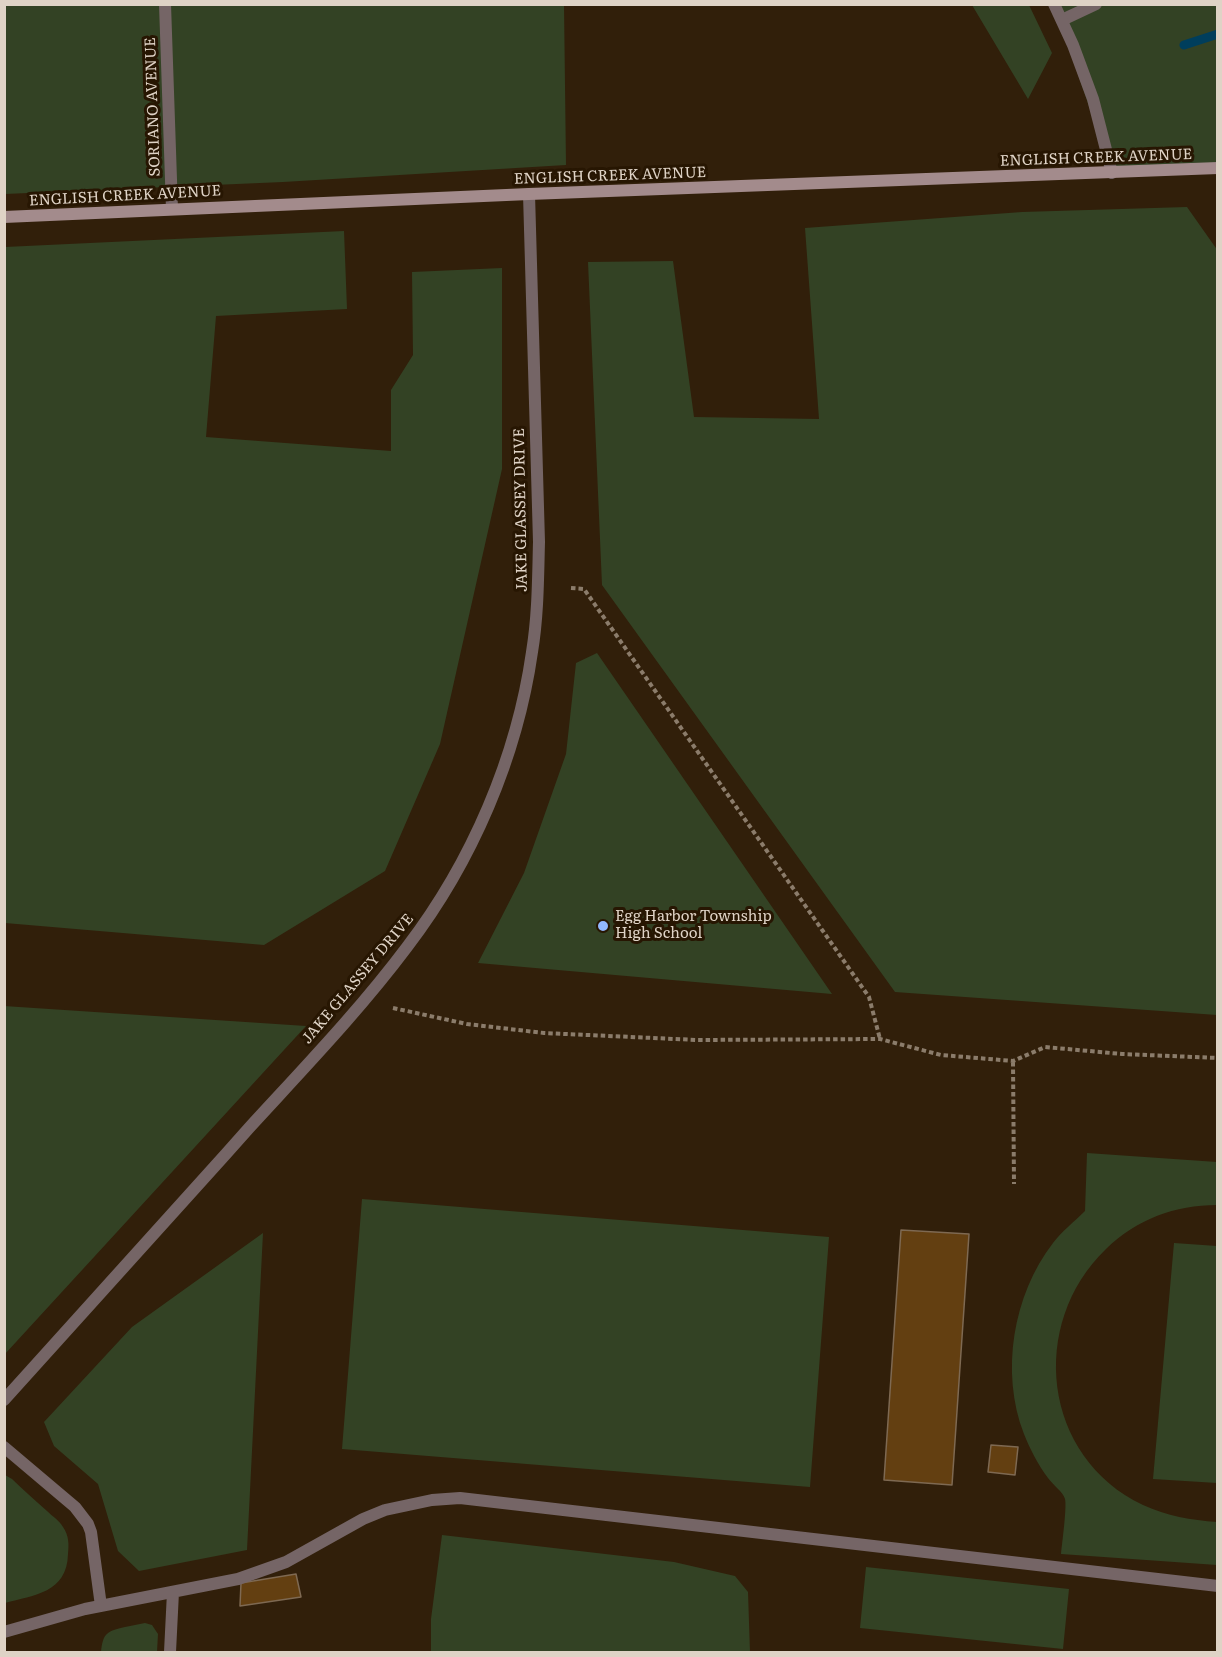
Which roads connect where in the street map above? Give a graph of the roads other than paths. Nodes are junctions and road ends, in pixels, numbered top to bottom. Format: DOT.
graph roads {
  1 [pos="165,4"];
  2 [pos="1054,4"];
  3 [pos="1096,4"];
  4 [pos="1062,20"];
  5 [pos="1218,168"];
  6 [pos="1112,173"];
  7 [pos="529,194"];
  8 [pos="172,209"];
  9 [pos="4,217"];
  10 [pos="4,1400"];
  11 [pos="4,1447"];
  12 [pos="1218,1586"];
  13 [pos="173,1592"];
  14 [pos="101,1606"];
  15 [pos="4,1632"];
  16 [pos="170,1653"];
  1 -- 8 [label="street, SORIANO AVENUE"];
  2 -- 4 [label="street"];
  3 -- 4 [label="street"];
  4 -- 6 [label="street"];
  5 -- 6 [label="main road, ENGLISH CREEK AVENUE"];
  6 -- 7 [label="main road, ENGLISH CREEK AVENUE"];
  7 -- 8 [label="main road, ENGLISH CREEK AVENUE"];
  7 -- 10 [label="street, JAKE GLASSEY DRIVE"];
  8 -- 9 [label="main road, ENGLISH CREEK AVENUE"];
  11 -- 14 [label="street"];
  12 -- 13 [label="street"];
  13 -- 14 [label="street"];
  13 -- 16 [label="street"];
  14 -- 15 [label="street"];
}
